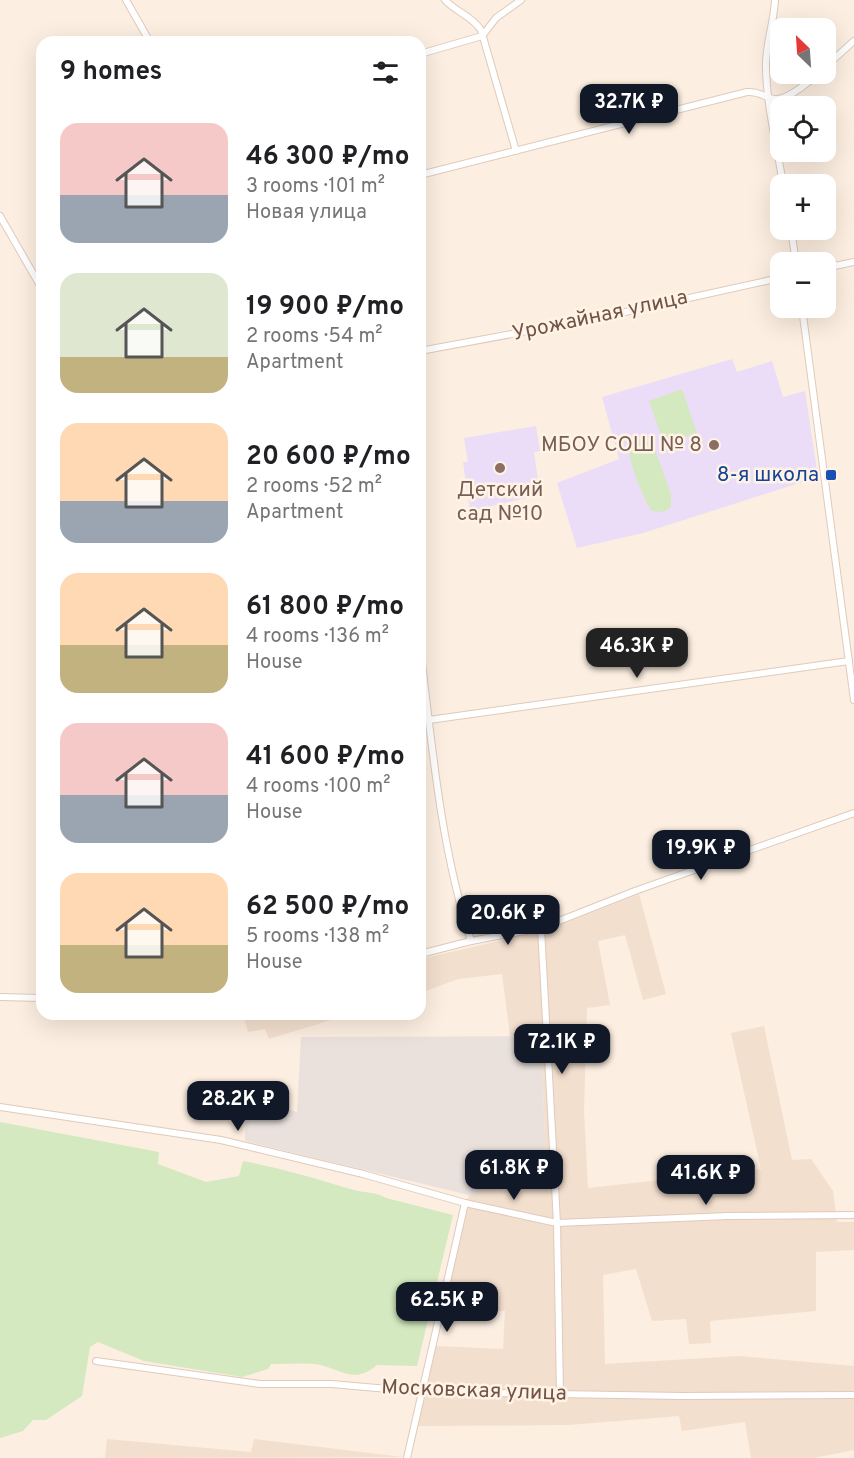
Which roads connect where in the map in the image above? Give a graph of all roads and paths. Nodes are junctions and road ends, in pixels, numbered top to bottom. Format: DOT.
graph roads {
  1 [pos="126,0"];
  2 [pos="445,0"];
  3 [pos="521,0"];
  4 [pos="775,0"];
  5 [pos="147,36"];
  6 [pos="482,36"];
  7 [pos="854,41"];
  8 [pos="426,52"];
  9 [pos="836,58"];
  10 [pos="805,84"];
  11 [pos="769,97"];
  12 [pos="516,151"];
  13 [pos="426,174"];
  14 [pos="781,174"];
  15 [pos="0,216"];
  16 [pos="854,262"];
  17 [pos="836,265"];
  18 [pos="36,279"];
  19 [pos="770,280"];
  20 [pos="803,318"];
  21 [pos="426,350"];
  22 [pos="849,661"];
  23 [pos="426,695"];
  24 [pos="854,700"];
  25 [pos="429,720"];
  26 [pos="854,813"];
  27 [pos="541,928"];
  28 [pos="471,941"];
  29 [pos="426,952"];
  30 [pos="0,997"];
  31 [pos="36,998"];
  32 [pos="0,1107"];
  33 [pos="465,1203"];
  34 [pos="854,1215"];
  35 [pos="557,1223"];
  36 [pos="96,1361"];
  37 [pos="421,1392"];
  38 [pos="560,1394"];
  39 [pos="854,1395"];
  40 [pos="407,1458"];
  1 -- 5 [label="street"];
  2 -- 6 [label="street"];
  3 -- 6 [label="street"];
  4 -- 11 [label="street"];
  6 -- 8 [label="street"];
  6 -- 12 [label="street"];
  7 -- 9 [label="street"];
  10 -- 11 [label="street"];
  11 -- 12 [label="street"];
  11 -- 14 [label="street"];
  12 -- 13 [label="street"];
  15 -- 18 [label="street"];
  16 -- 17 [label="street"];
  19 -- 21 [label="street, Урожайная улица"];
  20 -- 22 [label="street"];
  22 -- 24 [label="street"];
  22 -- 25 [label="street"];
  23 -- 25 [label="street"];
  25 -- 28 [label="street"];
  26 -- 27 [label="street"];
  27 -- 28 [label="street"];
  27 -- 35 [label="street"];
  28 -- 29 [label="street"];
  30 -- 31 [label="street"];
  32 -- 33 [label="street"];
  33 -- 35 [label="street"];
  33 -- 37 [label="street"];
  34 -- 35 [label="street"];
  35 -- 38 [label="street"];
  36 -- 37 [label="street, Московская улица"];
  37 -- 38 [label="street, Московская улица"];
  37 -- 40 [label="street"];
  38 -- 39 [label="street, Московская улица"];
}
